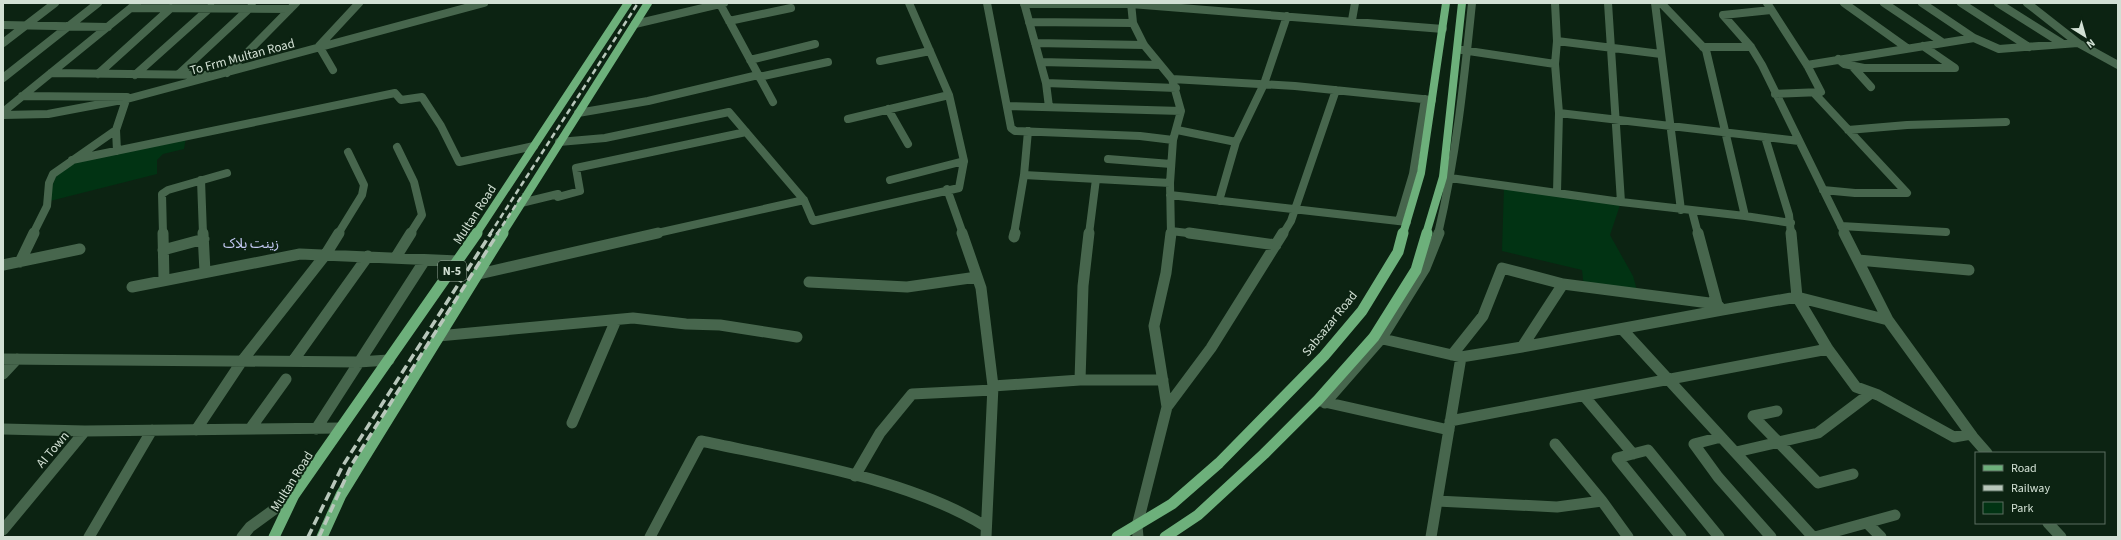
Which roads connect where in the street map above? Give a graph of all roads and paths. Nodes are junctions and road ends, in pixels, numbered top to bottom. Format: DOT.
graph roads {
  1 [pos="55,3"];
  2 [pos="98,3"];
  3 [pos="359,3"];
  4 [pos="484,3"];
  5 [pos="628,3"];
  6 [pos="648,3"];
  7 [pos="909,3"];
  8 [pos="987,3"];
  9 [pos="1024,3"];
  10 [pos="1355,3"];
  11 [pos="1446,3"];
  12 [pos="1462,3"];
  13 [pos="1472,3"];
  14 [pos="1555,3"];
  15 [pos="1608,3"];
  16 [pos="1655,3"];
  17 [pos="1661,3"];
  18 [pos="1844,3"];
  19 [pos="1884,3"];
  20 [pos="1922,3"];
  21 [pos="1961,3"];
  22 [pos="1998,3"];
  23 [pos="2027,3"];
  24 [pos="722,4"];
  25 [pos="1131,4"];
  26 [pos="134,5"];
  27 [pos="212,6"];
  28 [pos="252,6"];
  29 [pos="293,6"];
  30 [pos="1769,7"];
  31 [pos="171,8"];
  32 [pos="791,8"];
  33 [pos="1287,16"];
  34 [pos="1352,20"];
  35 [pos="729,21"];
  36 [pos="1029,22"];
  37 [pos="1132,23"];
  38 [pos="635,24"];
  39 [pos="3,25"];
  40 [pos="26,25"];
  41 [pos="67,27"];
  42 [pos="108,27"];
  43 [pos="1443,28"];
  44 [pos="1974,38"];
  45 [pos="1557,41"];
  46 [pos="1942,42"];
  47 [pos="3,43"];
  48 [pos="1035,43"];
  49 [pos="2078,43"];
  50 [pos="815,44"];
  51 [pos="2063,44"];
  52 [pos="1144,45"];
  53 [pos="1923,46"];
  54 [pos="1610,47"];
  55 [pos="1703,47"];
  56 [pos="1751,47"];
  57 [pos="2029,47"];
  58 [pos="320,48"];
  59 [pos="1908,48"];
  60 [pos="1463,50"];
  61 [pos="930,51"];
  62 [pos="1661,54"];
  63 [pos="2118,57"];
  64 [pos="1838,59"];
  65 [pos="750,60"];
  66 [pos="2109,60"];
  67 [pos="880,61"];
  68 [pos="828,62"];
  69 [pos="1040,62"];
  70 [pos="1555,64"];
  71 [pos="1807,64"];
  72 [pos="1160,65"];
  73 [pos="2118,65"];
  74 [pos="1852,67"];
  75 [pos="333,70"];
  76 [pos="51,73"];
  77 [pos="227,73"];
  78 [pos="98,74"];
  79 [pos="179,74"];
  80 [pos="135,75"];
  81 [pos="759,76"];
  82 [pos="214,77"];
  83 [pos="3,78"];
  84 [pos="1174,83"];
  85 [pos="1046,84"];
  86 [pos="1264,84"];
  87 [pos="1871,87"];
  88 [pos="1443,88"];
  89 [pos="1336,90"];
  90 [pos="1814,93"];
  91 [pos="1775,94"];
  92 [pos="949,95"];
  93 [pos="22,96"];
  94 [pos="127,99"];
  95 [pos="1429,100"];
  96 [pos="773,102"];
  97 [pos="1007,106"];
  98 [pos="1049,107"];
  99 [pos="888,109"];
  100 [pos="1181,111"];
  101 [pos="3,112"];
  102 [pos="578,112"];
  103 [pos="1558,113"];
  104 [pos="3,115"];
  105 [pos="848,119"];
  106 [pos="1616,120"];
  107 [pos="2006,122"];
  108 [pos="1672,126"];
  109 [pos="116,130"];
  110 [pos="1177,130"];
  111 [pos="1848,130"];
  112 [pos="1028,131"];
  113 [pos="746,132"];
  114 [pos="1726,132"];
  115 [pos="1765,137"];
  116 [pos="1173,140"];
  117 [pos="1799,141"];
  118 [pos="560,142"];
  119 [pos="1236,142"];
  120 [pos="908,144"];
  121 [pos="534,146"];
  122 [pos="397,147"];
  123 [pos="117,150"];
  124 [pos="348,152"];
  125 [pos="1108,159"];
  126 [pos="72,160"];
  127 [pos="964,161"];
  128 [pos="1172,164"];
  129 [pos="227,173"];
  130 [pos="1024,175"];
  131 [pos="1447,177"];
  132 [pos="1096,179"];
  133 [pos="201,180"];
  134 [pos="890,180"];
  135 [pos="1170,183"];
  136 [pos="947,190"];
  137 [pos="1823,190"];
  138 [pos="1557,192"];
  139 [pos="1170,194"];
  140 [pos="804,200"];
  141 [pos="1219,201"];
  142 [pos="1621,202"];
  143 [pos="521,203"];
  144 [pos="1294,210"];
  145 [pos="1687,210"];
  146 [pos="1745,216"];
  147 [pos="1403,222"];
  148 [pos="1791,223"];
  149 [pos="1841,226"];
  150 [pos="1171,231"];
  151 [pos="1946,232"];
  152 [pos="1014,237"];
  153 [pos="204,239"];
  154 [pos="1276,245"];
  155 [pos="80,249"];
  156 [pos="163,250"];
  157 [pos="326,254"];
  158 [pos="368,256"];
  159 [pos="396,257"];
  160 [pos="425,260"];
  161 [pos="1858,260"];
  162 [pos="458,261"];
  163 [pos="20,262"];
  164 [pos="3,265"];
  165 [pos="1969,270"];
  166 [pos="205,272"];
  167 [pos="479,274"];
  168 [pos="977,277"];
  169 [pos="164,280"];
  170 [pos="809,282"];
  171 [pos="1563,284"];
  172 [pos="132,287"];
  173 [pos="1797,297"];
  174 [pos="1720,307"];
  175 [pos="616,320"];
  176 [pos="1888,320"];
  177 [pos="1622,329"];
  178 [pos="438,336"];
  179 [pos="797,337"];
  180 [pos="1377,338"];
  181 [pos="1522,347"];
  182 [pos="1828,349"];
  183 [pos="1457,356"];
  184 [pos="3,359"];
  185 [pos="17,359"];
  186 [pos="389,360"];
  187 [pos="242,361"];
  188 [pos="293,361"];
  189 [pos="358,362"];
  190 [pos="3,374"];
  191 [pos="286,379"];
  192 [pos="1080,380"];
  193 [pos="1163,380"];
  194 [pos="1668,380"];
  195 [pos="993,388"];
  196 [pos="1871,393"];
  197 [pos="1584,396"];
  198 [pos="1322,402"];
  199 [pos="1167,407"];
  200 [pos="1777,411"];
  201 [pos="572,423"];
  202 [pos="1449,425"];
  203 [pos="316,428"];
  204 [pos="341,428"];
  205 [pos="3,429"];
  206 [pos="250,429"];
  207 [pos="152,430"];
  208 [pos="196,430"];
  209 [pos="85,431"];
  210 [pos="1971,434"];
  211 [pos="1721,437"];
  212 [pos="1778,442"];
  213 [pos="1555,444"];
  214 [pos="1736,452"];
  215 [pos="1986,452"];
  216 [pos="1633,454"];
  217 [pos="1853,474"];
  218 [pos="855,476"];
  219 [pos="294,496"];
  220 [pos="1437,501"];
  221 [pos="1602,501"];
  222 [pos="1895,515"];
  223 [pos="1867,523"];
  224 [pos="2049,524"];
  225 [pos="3,530"];
  226 [pos="985,532"];
  227 [pos="1137,532"];
  228 [pos="89,537"];
  229 [pos="242,537"];
  230 [pos="274,537"];
  231 [pos="322,537"];
  232 [pos="650,537"];
  233 [pos="1116,537"];
  234 [pos="1165,537"];
  235 [pos="1431,537"];
  236 [pos="1628,537"];
  237 [pos="1681,537"];
  238 [pos="1719,537"];
  239 [pos="1771,537"];
  240 [pos="1814,537"];
  241 [pos="1881,537"];
  242 [pos="2061,537"];
  1 -- 40 [label="street"];
  2 -- 41 [label="street"];
  3 -- 58 [label="street"];
  4 -- 58 [label="street, To Frm Multan Road"];
  5 -- 121 [label="main road, Multan Road / N-5"];
  6 -- 38 [label="main road, N-5"];
  7 -- 61 [label="street"];
  8 -- 97 [label="street"];
  9 -- 25 [label="street"];
  9 -- 36 [label="street"];
  10 -- 34 [label="street"];
  11 -- 43 [label="main road, Sabsazar Road"];
  12 -- 60 [label="main road, Sabsazar Road"];
  13 -- 60 [label="street"];
  14 -- 45 [label="street"];
  15 -- 54 [label="street"];
  16 -- 62 [label="street"];
  17 -- 55 [label="street"];
  18 -- 59 [label="street"];
  19 -- 46 [label="street"];
  20 -- 44 [label="street"];
  21 -- 57 [label="street"];
  22 -- 51 [label="street"];
  23 -- 49 [label="street"];
  24 -- 35 [label="street"];
  24 -- 38 [label="street"];
  25 -- 33 [label="street"];
  25 -- 37 [label="street"];
  26 -- 31 [label="street"];
  26 -- 42 [label="street"];
  27 -- 28 [label="street"];
  27 -- 31 [label="street"];
  27 -- 80 [label="street"];
  28 -- 29 [label="street"];
  28 -- 79 [label="street"];
  29 -- 77 [label="street"];
  30 -- 56 [label="street"];
  30 -- 71 [label="street"];
  31 -- 78 [label="street"];
  32 -- 35 [label="street"];
  33 -- 34 [label="street"];
  33 -- 86 [label="street"];
  34 -- 43 [label="street"];
  35 -- 65 [label="street"];
  36 -- 37 [label="street"];
  36 -- 48 [label="street"];
  37 -- 52 [label="street"];
  38 -- 102 [label="main road, N-5"];
  39 -- 40 [label="street"];
  40 -- 41 [label="street"];
  40 -- 47 [label="street"];
  41 -- 42 [label="street"];
  41 -- 83 [label="street"];
  42 -- 76 [label="street"];
  43 -- 88 [label="main road, Sabsazar Road"];
  44 -- 46 [label="street"];
  44 -- 57 [label="street"];
  45 -- 54 [label="street"];
  45 -- 70 [label="street"];
  46 -- 53 [label="street"];
  48 -- 52 [label="street"];
  48 -- 69 [label="street"];
  49 -- 51 [label="street"];
  49 -- 66 [label="street"];
  50 -- 65 [label="street"];
  51 -- 57 [label="street"];
  52 -- 72 [label="street"];
  53 -- 59 [label="street"];
  53 -- 74 [label="street"];
  54 -- 62 [label="street"];
  54 -- 106 [label="street"];
  55 -- 56 [label="street"];
  55 -- 114 [label="street"];
  56 -- 91 [label="street"];
  58 -- 75 [label="street"];
  58 -- 77 [label="street, To Frm Multan Road"];
  59 -- 64 [label="street"];
  60 -- 70 [label="street"];
  60 -- 88 [label="main road, Sabsazar Road"];
  60 -- 131 [label="street"];
  61 -- 67 [label="street"];
  61 -- 92 [label="street"];
  62 -- 108 [label="street"];
  63 -- 66 [label="street"];
  64 -- 71 [label="street"];
  64 -- 74 [label="street"];
  65 -- 81 [label="street"];
  66 -- 73 [label="street"];
  68 -- 81 [label="street"];
  69 -- 72 [label="street"];
  69 -- 85 [label="street"];
  70 -- 103 [label="street"];
  71 -- 90 [label="street"];
  72 -- 84 [label="street"];
  74 -- 87 [label="street"];
  76 -- 78 [label="street"];
  76 -- 93 [label="street"];
  77 -- 82 [label="street, To Frm Multan Road"];
  78 -- 80 [label="street"];
  79 -- 80 [label="street"];
  79 -- 82 [label="street"];
  81 -- 96 [label="street"];
  81 -- 102 [label="street"];
  82 -- 94 [label="street, To Frm Multan Road"];
  84 -- 85 [label="street"];
  84 -- 86 [label="street"];
  84 -- 100 [label="street"];
  85 -- 98 [label="street"];
  86 -- 89 [label="street"];
  86 -- 119 [label="street"];
  88 -- 95 [label="main road, Sabsazar Road"];
  88 -- 131 [label="main road, Sabsazar Road"];
  89 -- 95 [label="street"];
  89 -- 144 [label="street"];
  90 -- 91 [label="street"];
  90 -- 111 [label="street"];
  91 -- 117 [label="street"];
  92 -- 99 [label="street"];
  92 -- 127 [label="street"];
  93 -- 94 [label="street"];
  93 -- 101 [label="street"];
  94 -- 104 [label="street, To Frm Multan Road"];
  94 -- 109 [label="street"];
  95 -- 147 [label="main road, Sabsazar Road"];
  97 -- 98 [label="street"];
  97 -- 112 [label="street"];
  98 -- 100 [label="street"];
  99 -- 105 [label="street"];
  99 -- 120 [label="street"];
  100 -- 110 [label="street"];
  102 -- 118 [label="main road, N-5"];
  103 -- 106 [label="street"];
  103 -- 138 [label="street"];
  106 -- 108 [label="street"];
  106 -- 142 [label="street"];
  107 -- 111 [label="street"];
  108 -- 114 [label="street"];
  108 -- 145 [label="street"];
  109 -- 123 [label="street"];
  109 -- 126 [label="street"];
  110 -- 116 [label="street"];
  110 -- 119 [label="street"];
  111 -- 137 [label="street"];
  112 -- 116 [label="street"];
  112 -- 130 [label="street"];
  113 -- 118 [label="street"];
  113 -- 140 [label="street"];
  113 -- 143 [label="street"];
  114 -- 115 [label="street"];
  114 -- 146 [label="street"];
  115 -- 117 [label="street"];
  115 -- 148 [label="street"];
  116 -- 128 [label="street"];
  117 -- 137 [label="street"];
  118 -- 143 [label="main road, N-5"];
  119 -- 141 [label="street"];
  121 -- 123 [label="street"];
  121 -- 162 [label="main road, Multan Road / N-5"];
  122 -- 159 [label="street"];
  123 -- 126 [label="street"];
  124 -- 157 [label="street"];
  125 -- 128 [label="street"];
  126 -- 163 [label="street"];
  127 -- 134 [label="street"];
  127 -- 136 [label="street"];
  128 -- 135 [label="street"];
  129 -- 133 [label="street"];
  130 -- 132 [label="street"];
  130 -- 152 [label="street"];
  131 -- 138 [label="street"];
  131 -- 180 [label="main road, Sabsazar Road"];
  132 -- 135 [label="street"];
  132 -- 192 [label="street"];
  133 -- 153 [label="street"];
  133 -- 156 [label="street"];
  135 -- 139 [label="street"];
  136 -- 140 [label="street"];
  136 -- 168 [label="street"];
  137 -- 149 [label="street"];
  138 -- 142 [label="street"];
  139 -- 141 [label="street"];
  139 -- 150 [label="street"];
  140 -- 167 [label="street"];
  141 -- 144 [label="street"];
  142 -- 145 [label="street"];
  143 -- 167 [label="main road, N-5"];
  144 -- 147 [label="street"];
  144 -- 154 [label="street"];
  145 -- 146 [label="street"];
  145 -- 174 [label="street"];
  146 -- 148 [label="street"];
  147 -- 227 [label="main road, Sabsazar Road"];
  148 -- 173 [label="street"];
  149 -- 151 [label="street"];
  149 -- 161 [label="street"];
  150 -- 154 [label="street"];
  150 -- 193 [label="street"];
  153 -- 156 [label="street"];
  153 -- 166 [label="street"];
  154 -- 199 [label="street"];
  155 -- 163 [label="street"];
  156 -- 169 [label="street"];
  157 -- 158 [label="street"];
  157 -- 166 [label="street"];
  157 -- 187 [label="street"];
  158 -- 159 [label="street"];
  158 -- 188 [label="street"];
  159 -- 160 [label="street"];
  160 -- 162 [label="street"];
  160 -- 189 [label="street"];
  161 -- 165 [label="street"];
  161 -- 176 [label="street"];
  162 -- 186 [label="main road, Multan Road / N-5"];
  163 -- 164 [label="street"];
  166 -- 169 [label="street"];
  167 -- 178 [label="main road, N-5"];
  168 -- 170 [label="street"];
  168 -- 195 [label="street"];
  169 -- 172 [label="street"];
  171 -- 174 [label="street"];
  171 -- 181 [label="street"];
  171 -- 183 [label="street"];
  173 -- 174 [label="street"];
  173 -- 176 [label="street"];
  173 -- 182 [label="street"];
  174 -- 177 [label="street"];
  175 -- 178 [label="street"];
  175 -- 179 [label="street"];
  175 -- 201 [label="street"];
  176 -- 210 [label="street"];
  177 -- 181 [label="street"];
  177 -- 194 [label="street"];
  178 -- 231 [label="main road, N-5"];
  180 -- 183 [label="street"];
  180 -- 198 [label="main road, Sabsazar Road"];
  181 -- 183 [label="street"];
  182 -- 194 [label="street"];
  182 -- 196 [label="street"];
  183 -- 202 [label="street"];
  184 -- 185 [label="street"];
  185 -- 187 [label="street"];
  185 -- 190 [label="street"];
  186 -- 189 [label="street"];
  186 -- 204 [label="main road, Multan Road / N-5"];
  187 -- 188 [label="street"];
  187 -- 208 [label="street"];
  188 -- 189 [label="street"];
  189 -- 203 [label="street"];
  191 -- 206 [label="street"];
  192 -- 193 [label="street"];
  192 -- 195 [label="street"];
  193 -- 199 [label="street"];
  194 -- 197 [label="street"];
  194 -- 211 [label="street"];
  195 -- 218 [label="street"];
  195 -- 226 [label="street"];
  196 -- 210 [label="street"];
  196 -- 212 [label="street"];
  197 -- 202 [label="street"];
  197 -- 216 [label="street"];
  198 -- 202 [label="street"];
  198 -- 234 [label="main road, Sabsazar Road"];
  199 -- 227 [label="street"];
  200 -- 212 [label="street"];
  202 -- 220 [label="street"];
  203 -- 204 [label="street"];
  203 -- 206 [label="street"];
  204 -- 219 [label="main road, Multan Road / N-5"];
  205 -- 209 [label="street, AI Town"];
  206 -- 208 [label="street"];
  207 -- 208 [label="street"];
  207 -- 209 [label="street"];
  207 -- 228 [label="street"];
  209 -- 225 [label="street, AI Town"];
  210 -- 215 [label="street"];
  211 -- 214 [label="street"];
  211 -- 239 [label="street"];
  212 -- 214 [label="street"];
  212 -- 217 [label="street"];
  213 -- 221 [label="street"];
  214 -- 240 [label="street"];
  216 -- 237 [label="street"];
  216 -- 238 [label="street"];
  218 -- 226 [label="street"];
  218 -- 232 [label="street"];
  219 -- 229 [label="street"];
  219 -- 230 [label="main road, Multan Road / N-5"];
  220 -- 221 [label="street"];
  220 -- 235 [label="street"];
  221 -- 236 [label="street"];
  222 -- 223 [label="street"];
  223 -- 240 [label="street"];
  223 -- 241 [label="street"];
  224 -- 242 [label="street"];
  227 -- 233 [label="main road, Sabsazar Road"];
}
